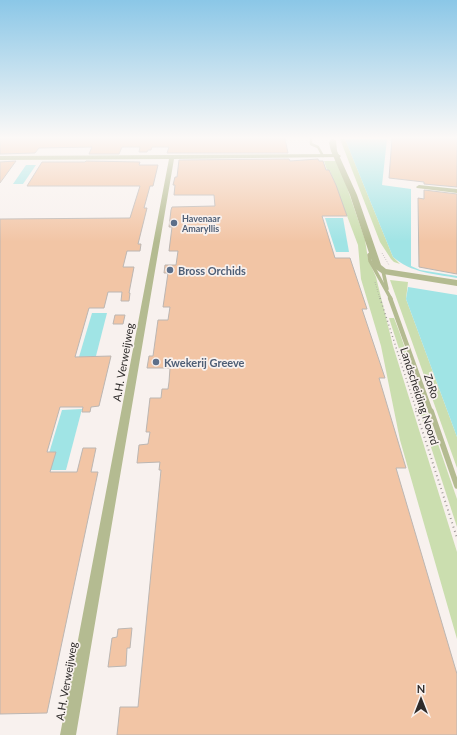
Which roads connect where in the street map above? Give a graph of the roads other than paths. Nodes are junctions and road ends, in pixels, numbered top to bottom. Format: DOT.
graph roads {
  1 [pos="169,173"];
  2 [pos="344,173"];
  3 [pos="419,186"];
  4 [pos="457,191"];
  5 [pos="381,270"];
  6 [pos="457,283"];
  7 [pos="388,292"];
  8 [pos="457,486"];
  9 [pos="68,735"];
  1 -- 9 [label="street, A.H. Verweijweg"];
  2 -- 5 [label="street"];
  3 -- 4 [label="street"];
  5 -- 6 [label="street"];
  5 -- 7 [label="lane, ZoRo"];
  5 -- 7 [label="lane, ZoRo"];
  7 -- 8 [label="lane, ZoRo"];
}
